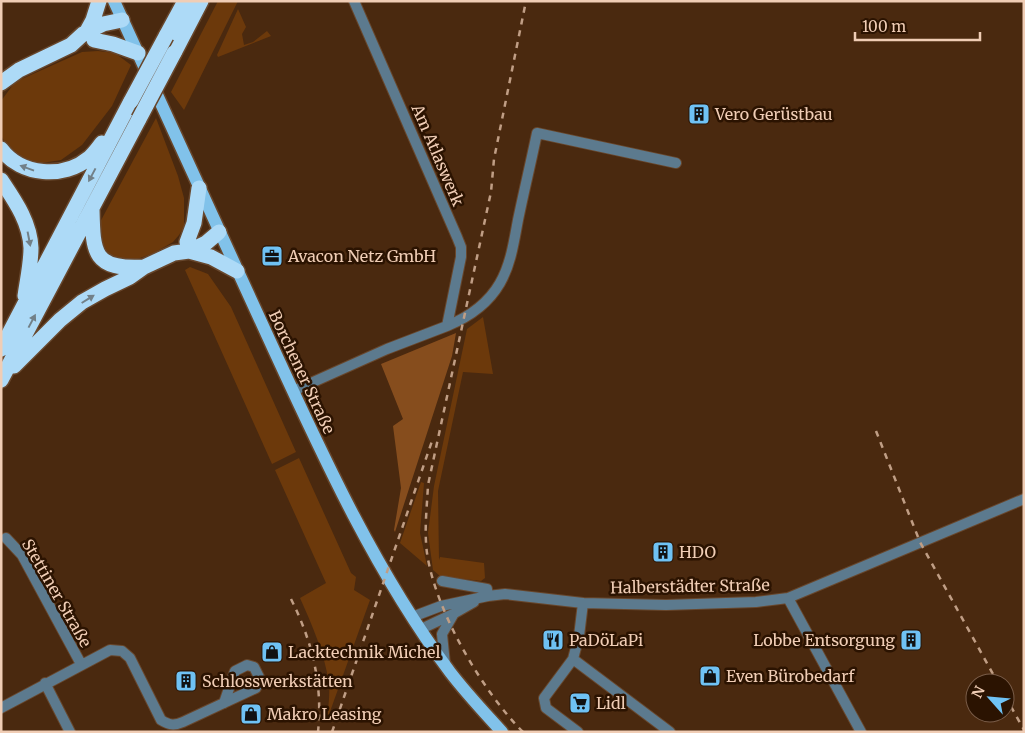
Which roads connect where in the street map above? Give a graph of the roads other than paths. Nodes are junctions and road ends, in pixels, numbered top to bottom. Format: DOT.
graph roads {
  1 [pos="99,1"];
  2 [pos="114,1"];
  3 [pos="185,1"];
  4 [pos="201,1"];
  5 [pos="354,1"];
  6 [pos="122,20"];
  7 [pos="91,36"];
  8 [pos="138,52"];
  9 [pos="1,82"];
  10 [pos="131,101"];
  11 [pos="1,149"];
  12 [pos="676,163"];
  13 [pos="1,180"];
  14 [pos="199,188"];
  15 [pos="92,208"];
  16 [pos="219,232"];
  17 [pos="188,246"];
  18 [pos="144,267"];
  19 [pos="237,271"];
  20 [pos="23,307"];
  21 [pos="447,326"];
  22 [pos="1,348"];
  23 [pos="1,380"];
  24 [pos="292,391"];
  25 [pos="1024,499"];
  26 [pos="6,538"];
  27 [pos="442,582"];
  28 [pos="485,596"];
  29 [pos="788,598"];
  30 [pos="583,603"];
  31 [pos="453,614"];
  32 [pos="412,617"];
  33 [pos="420,630"];
  34 [pos="572,659"];
  35 [pos="81,664"];
  36 [pos="445,664"];
  37 [pos="45,684"];
  38 [pos="224,702"];
  39 [pos="1,708"];
  40 [pos="70,732"];
  41 [pos="502,732"];
  42 [pos="578,732"];
  43 [pos="670,732"];
  44 [pos="861,732"];
  1 -- 7 [label="highway"];
  2 -- 6 [label="main road, Borchener Straße"];
  3 -- 10 [label="highway, bridge"];
  4 -- 15 [label="highway, bridge"];
  5 -- 21 [label="street, Am Atlaswerk"];
  6 -- 7 [label="highway"];
  6 -- 8 [label="main road, Borchener Straße"];
  7 -- 8 [label="highway"];
  7 -- 9 [label="highway"];
  8 -- 14 [label="main road, Borchener Straße"];
  10 -- 11 [label="highway, one-way"];
  10 -- 20 [label="highway, one-way"];
  12 -- 21 [label="street"];
  13 -- 20 [label="highway, one-way"];
  14 -- 16 [label="main road, Borchener Straße"];
  14 -- 17 [label="highway"];
  15 -- 18 [label="highway"];
  23 -- 15 [label="highway, one-way"];
  16 -- 17 [label="highway"];
  16 -- 19 [label="main road, Borchener Straße"];
  17 -- 18 [label="highway"];
  17 -- 19 [label="highway"];
  23 -- 18 [label="highway, one-way"];
  19 -- 24 [label="main road, Borchener Straße"];
  20 -- 22 [label="highway"];
  21 -- 24 [label="street"];
  24 -- 32 [label="main road, Borchener Straße"];
  25 -- 29 [label="street, Halberstädter Straße"];
  26 -- 35 [label="street, Stettiner Straße"];
  27 -- 28 [label="street, Halberstädter Straße"];
  28 -- 30 [label="street, Halberstädter Straße"];
  28 -- 31 [label="street, Halberstädter Straße"];
  28 -- 32 [label="street, Halberstädter Straße"];
  29 -- 30 [label="street, Halberstädter Straße"];
  29 -- 44 [label="street"];
  30 -- 34 [label="street"];
  31 -- 33 [label="street, Halberstädter Straße"];
  31 -- 36 [label="street"];
  32 -- 33 [label="main road, Borchener Straße"];
  33 -- 36 [label="main road, Borchener Straße"];
  34 -- 42 [label="street"];
  34 -- 43 [label="street"];
  35 -- 37 [label="street, Stettiner Straße"];
  35 -- 38 [label="street, Stettiner Straße"];
  36 -- 41 [label="main road, Borchener Straße"];
  37 -- 39 [label="street, Stettiner Straße"];
  37 -- 40 [label="street"];
}
